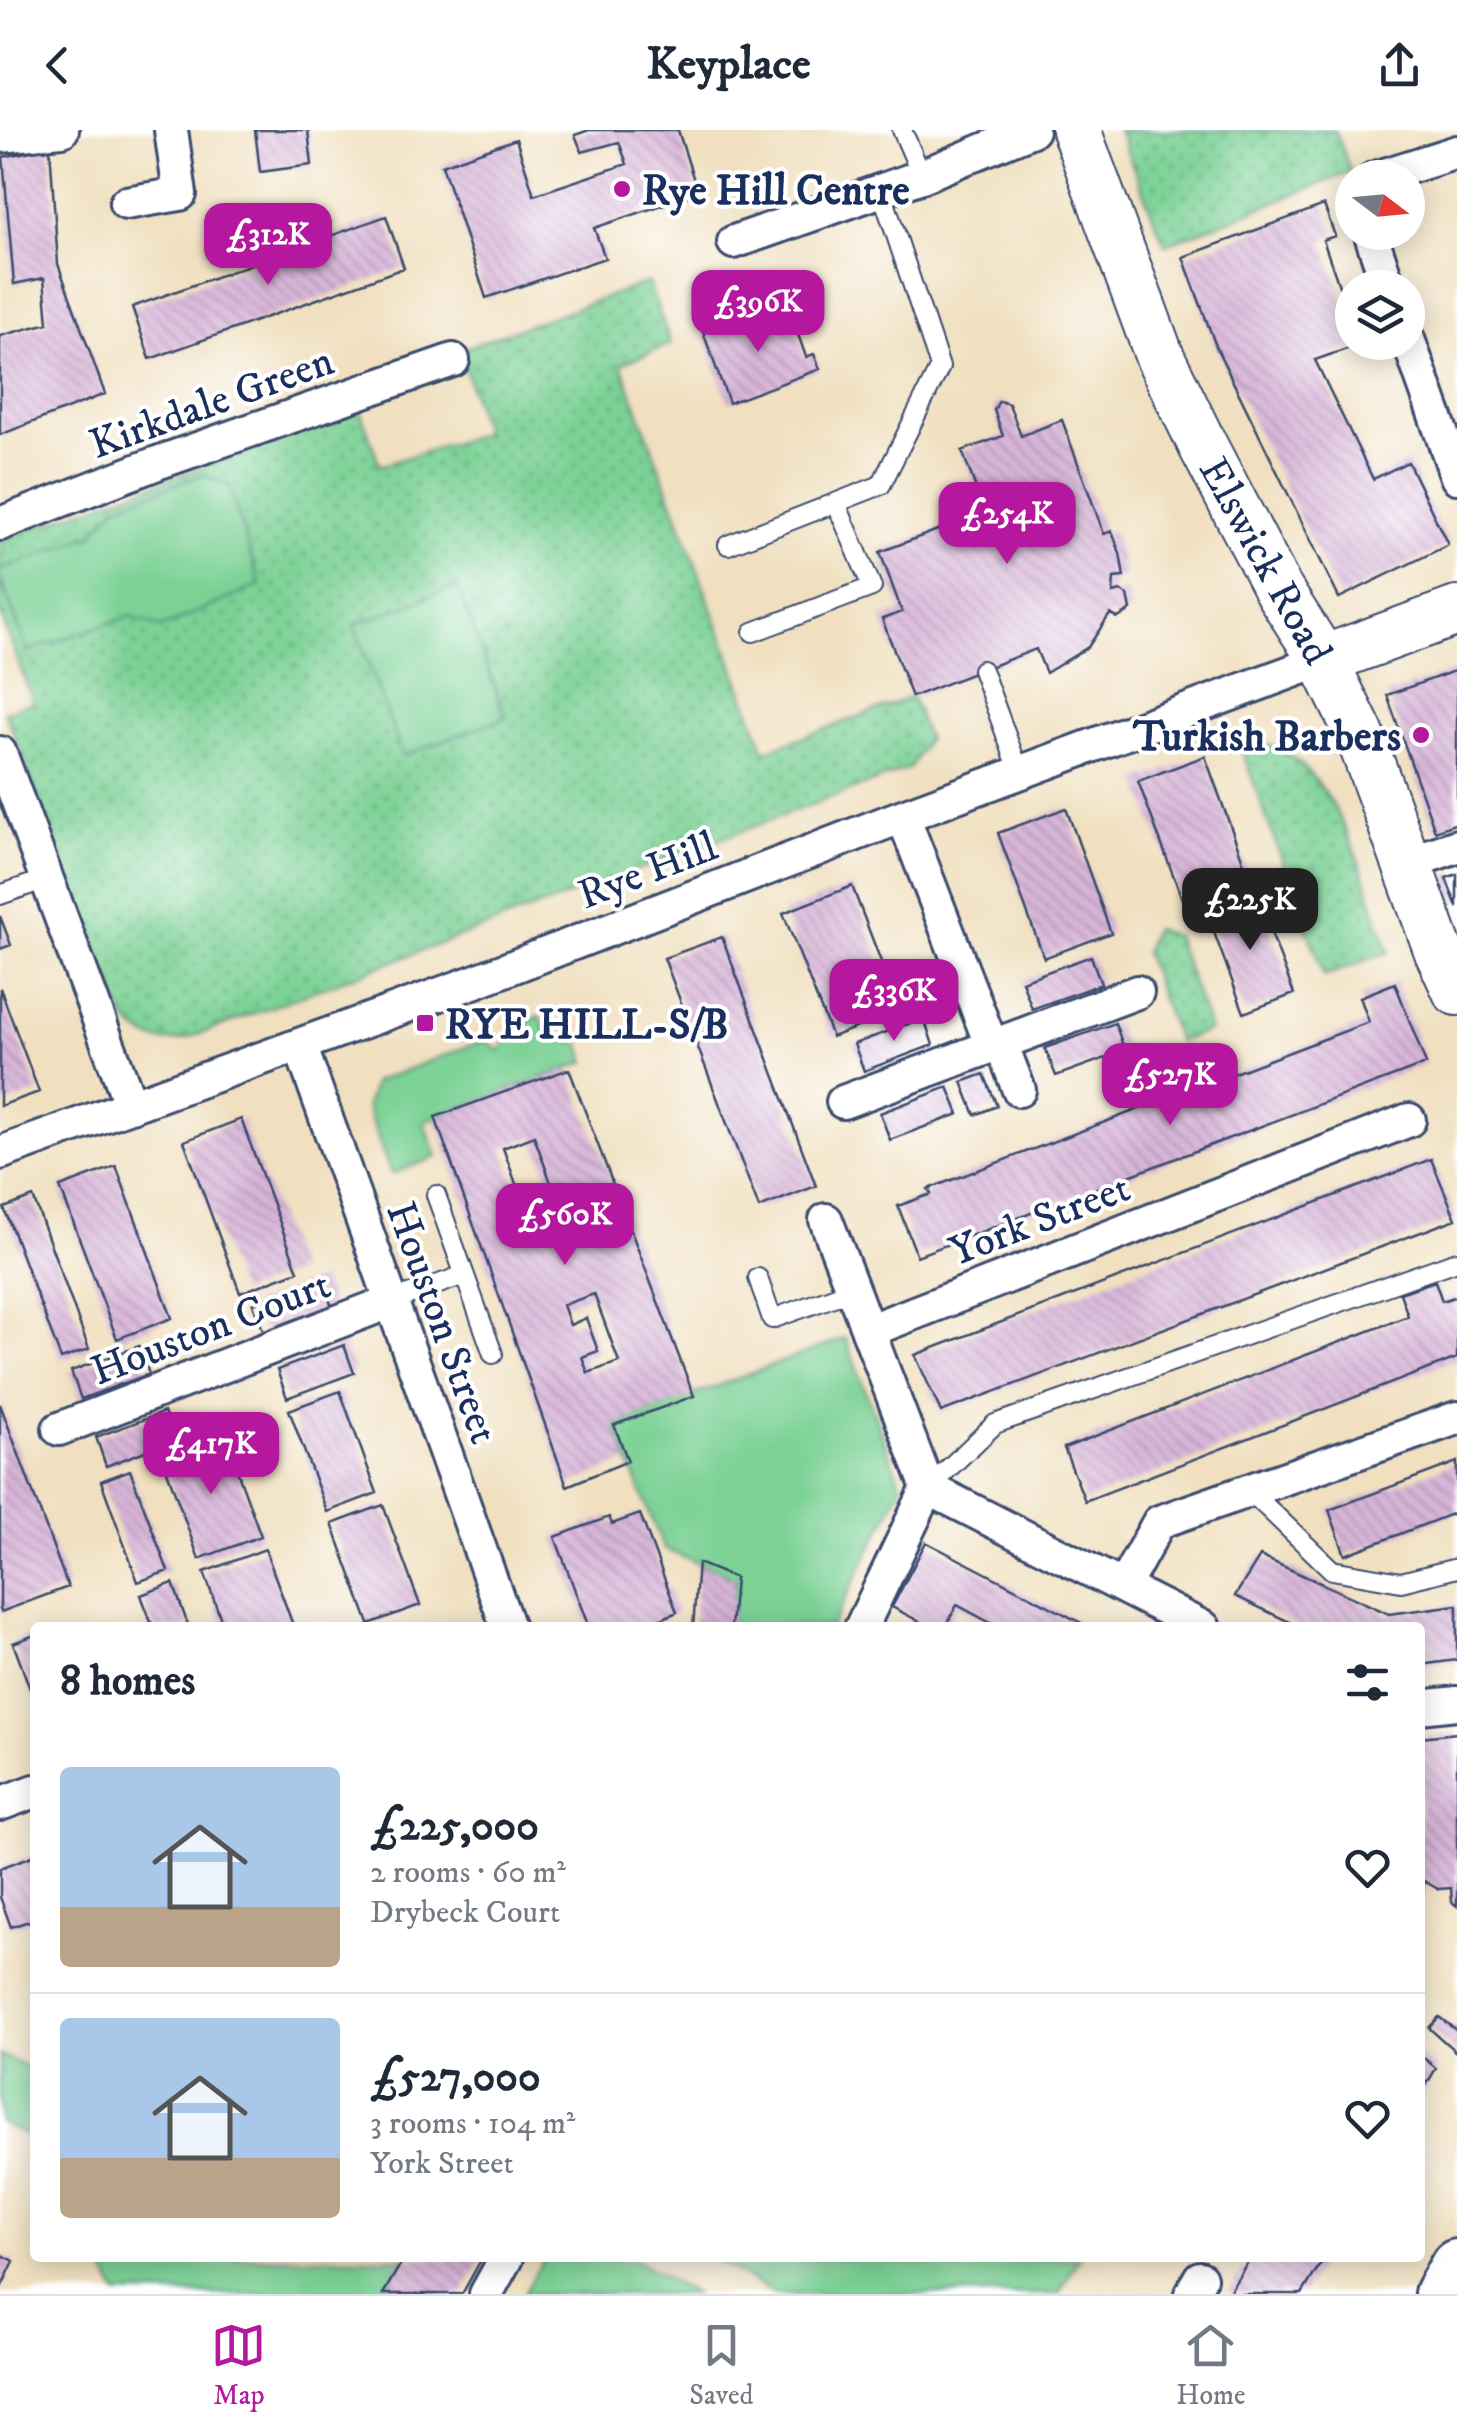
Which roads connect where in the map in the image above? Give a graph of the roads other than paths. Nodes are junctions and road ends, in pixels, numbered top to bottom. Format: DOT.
graph roads {
  1 [pos="62,130"];
  2 [pos="172,130"];
  3 [pos="902,130"];
  4 [pos="1032,130"];
  5 [pos="1076,130"];
  6 [pos="0,136"];
  7 [pos="1457,152"];
  8 [pos="1425,162"];
  9 [pos="922,176"];
  10 [pos="881,190"];
  11 [pos="126,203"];
  12 [pos="734,242"];
  13 [pos="453,360"];
  14 [pos="1416,360"];
  15 [pos="1457,476"];
  16 [pos="836,503"];
  17 [pos="0,524"];
  18 [pos="728,545"];
  19 [pos="1457,610"];
  20 [pos="753,632"];
  21 [pos="1323,660"];
  22 [pos="982,670"];
  23 [pos="0,752"];
  24 [pos="1020,773"];
  25 [pos="903,816"];
  26 [pos="1457,846"];
  27 [pos="1408,863"];
  28 [pos="46,879"];
  29 [pos="0,895"];
  30 [pos="1457,990"];
  31 [pos="1137,992"];
  32 [pos="300,1045"];
  33 [pos="997,1045"];
  34 [pos="1018,1090"];
  35 [pos="843,1102"];
  36 [pos="131,1106"];
  37 [pos="1409,1120"];
  38 [pos="0,1153"];
  39 [pos="436,1195"];
  40 [pos="826,1220"];
  41 [pos="1457,1261"];
  42 [pos="464,1275"];
  43 [pos="758,1278"];
  44 [pos="853,1290"];
  45 [pos="392,1302"];
  46 [pos="868,1331"];
  47 [pos="493,1354"];
  48 [pos="1457,1418"];
  49 [pos="59,1430"];
  50 [pos="928,1488"];
  51 [pos="1249,1490"];
  52 [pos="1457,1568"];
  53 [pos="1123,1586"];
  54 [pos="501,1622"];
  55 [pos="868,1622"];
  56 [pos="1192,1622"];
  57 [pos="1457,1703"];
  58 [pos="1425,1706"];
  59 [pos="30,1793"];
  60 [pos="0,1804"];
  61 [pos="504,2262"];
  62 [pos="1457,2266"];
  63 [pos="486,2294"];
  64 [pos="1442,2294"];
  1 -- 6 [label="street"];
  2 -- 11 [label="street"];
  3 -- 9 [label="lane"];
  4 -- 9 [label="street"];
  5 -- 21 [label="main road, Elswick Road"];
  7 -- 8 [label="street"];
  9 -- 10 [label="street"];
  10 -- 12 [label="street"];
  10 -- 16 [label="lane"];
  13 -- 17 [label="street, Kirkdale Green"];
  14 -- 15 [label="street"];
  16 -- 18 [label="lane"];
  16 -- 20 [label="lane"];
  19 -- 21 [label="main road"];
  21 -- 24 [label="street, Rye Hill"];
  21 -- 27 [label="main road, Elswick Road"];
  22 -- 24 [label="lane"];
  23 -- 28 [label="street"];
  24 -- 25 [label="street, Rye Hill"];
  25 -- 32 [label="street, Rye Hill"];
  25 -- 33 [label="street"];
  26 -- 27 [label="street"];
  27 -- 30 [label="main road, Elswick Road"];
  28 -- 29 [label="lane"];
  28 -- 36 [label="street"];
  31 -- 33 [label="street"];
  32 -- 36 [label="street, Rye Hill"];
  32 -- 45 [label="street, Houston Street"];
  33 -- 34 [label="street"];
  33 -- 35 [label="street"];
  36 -- 38 [label="street, Rye Hill"];
  37 -- 46 [label="street, York Street"];
  39 -- 42 [label="lane"];
  40 -- 44 [label="street"];
  41 -- 50 [label="lane"];
  42 -- 45 [label="lane"];
  42 -- 47 [label="lane"];
  43 -- 44 [label="lane"];
  44 -- 46 [label="street"];
  45 -- 49 [label="street, Houston Court"];
  45 -- 54 [label="street, Houston Street"];
  46 -- 50 [label="street"];
  48 -- 51 [label="street"];
  50 -- 53 [label="street"];
  50 -- 55 [label="street"];
  51 -- 52 [label="lane"];
  51 -- 53 [label="street"];
  53 -- 56 [label="street"];
  57 -- 58 [label="street"];
  59 -- 60 [label="street"];
  61 -- 63 [label="street"];
  62 -- 64 [label="main road"];
}
